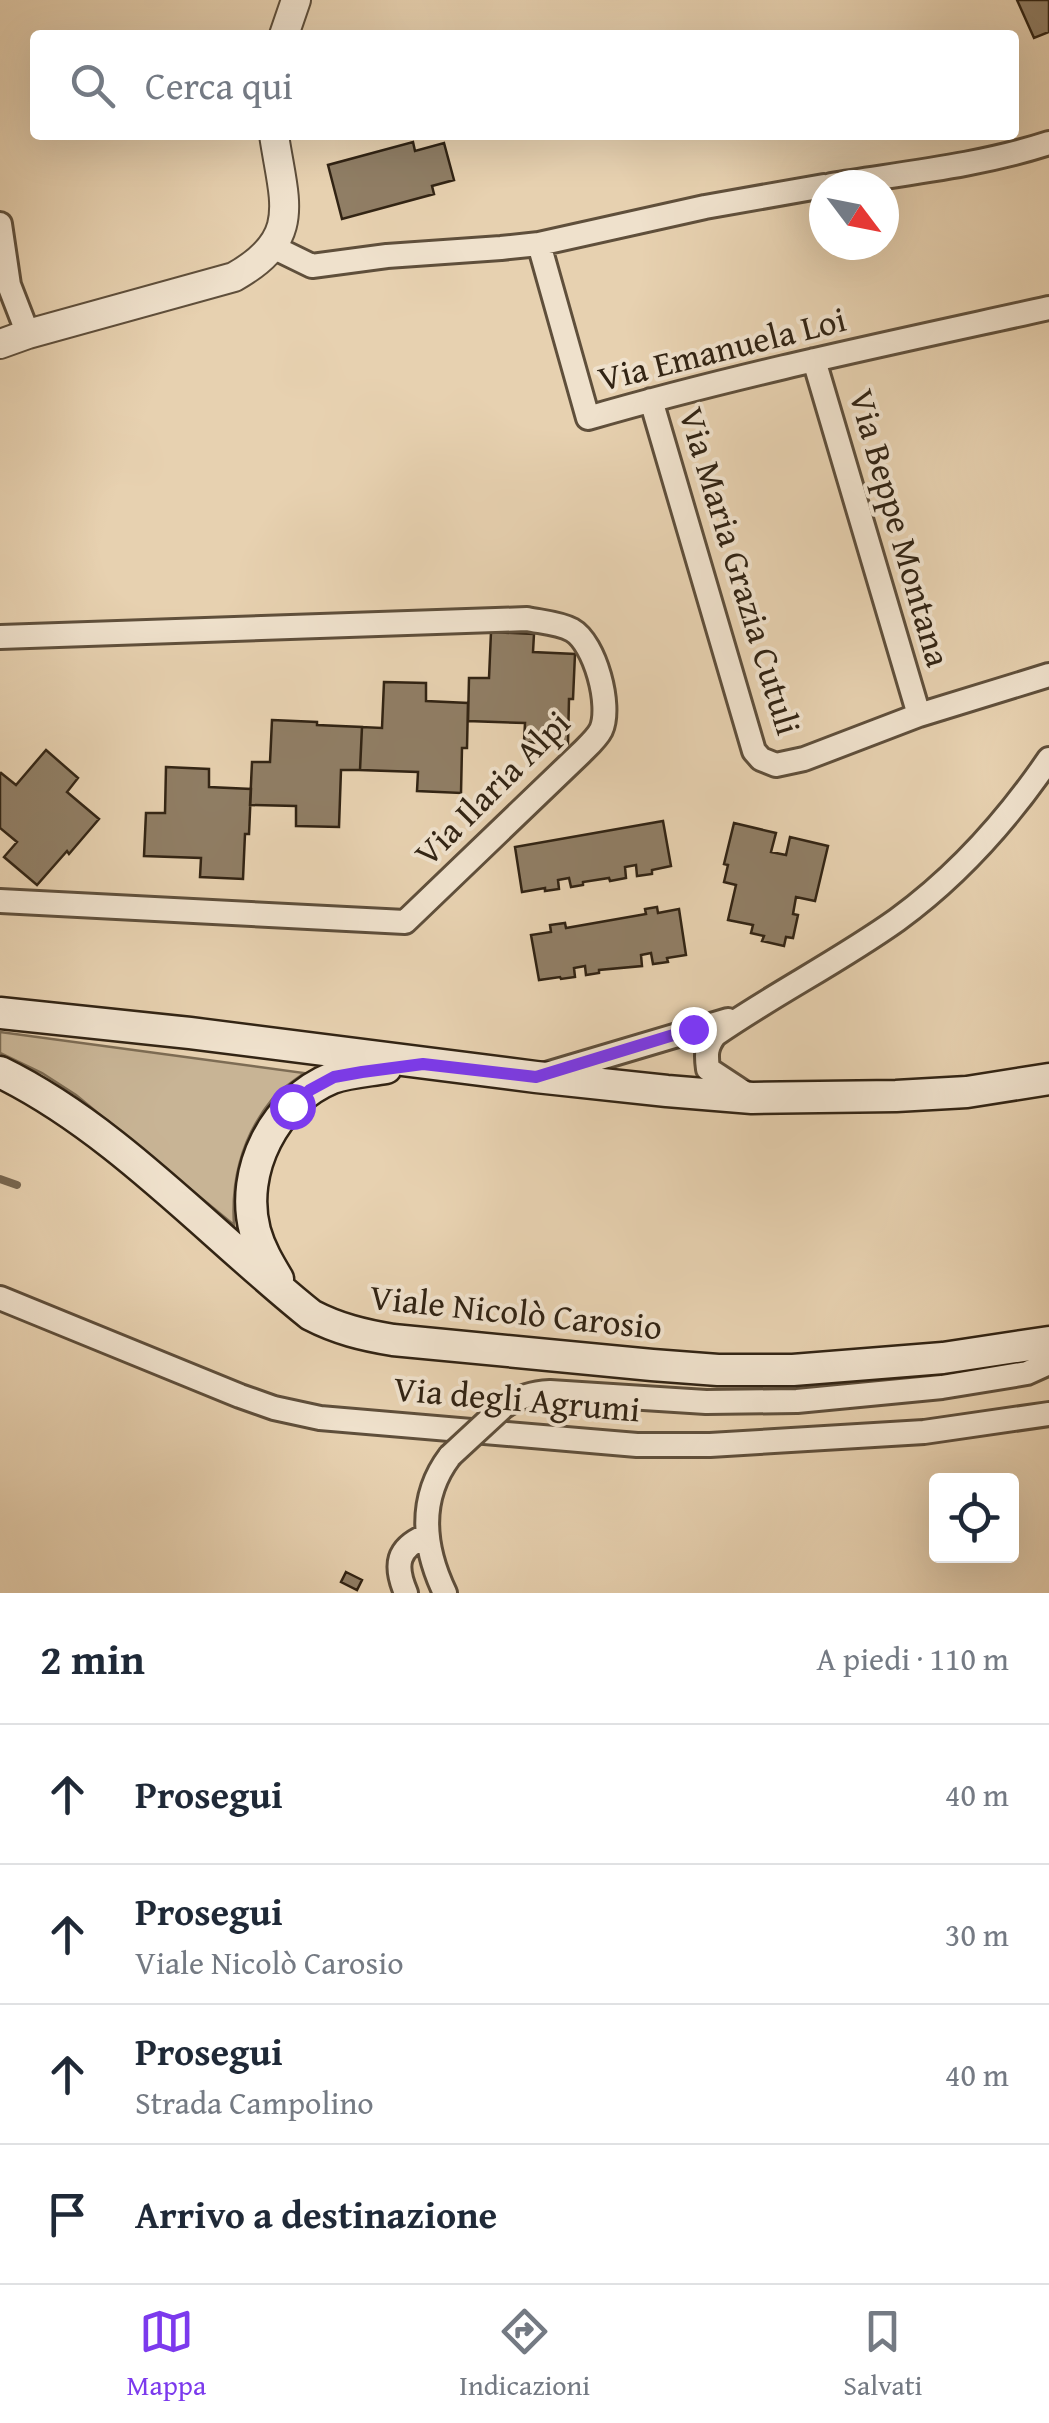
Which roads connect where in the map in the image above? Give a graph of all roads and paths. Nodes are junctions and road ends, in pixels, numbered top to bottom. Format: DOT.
graph roads {
  1 [pos="296,0"];
  2 [pos="286,30"];
  3 [pos="275,140"];
  4 [pos="1049,142"];
  5 [pos="899,175"];
  6 [pos="809,189"];
  7 [pos="0,224"];
  8 [pos="539,244"];
  9 [pos="273,247"];
  10 [pos="1049,308"];
  11 [pos="28,334"];
  12 [pos="0,344"];
  13 [pos="814,360"];
  14 [pos="651,400"];
  15 [pos="0,637"];
  16 [pos="1049,675"];
  17 [pos="919,715"];
  18 [pos="1049,759"];
  19 [pos="0,901"];
  20 [pos="0,1013"];
  21 [pos="741,1017"];
  22 [pos="423,1064"];
  23 [pos="0,1072"];
  24 [pos="536,1077"];
  25 [pos="1049,1079"];
  26 [pos="752,1098"];
  27 [pos="287,1296"];
  28 [pos="0,1298"];
  29 [pos="1049,1342"];
  30 [pos="1049,1364"];
  31 [pos="1049,1414"];
  32 [pos="426,1536"];
  33 [pos="406,1593"];
  34 [pos="445,1593"];
  1 -- 2 [label="street"];
  3 -- 9 [label="street"];
  4 -- 5 [label="street"];
  6 -- 8 [label="street"];
  7 -- 11 [label="street"];
  8 -- 9 [label="street"];
  8 -- 14 [label="street, Via Emanuela Loi"];
  9 -- 11 [label="street"];
  10 -- 13 [label="street, Via Emanuela Loi"];
  11 -- 12 [label="street"];
  13 -- 14 [label="street, Via Emanuela Loi"];
  13 -- 17 [label="street, Via Beppe Montana"];
  14 -- 17 [label="street, Via Maria Grazia Cutuli"];
  15 -- 19 [label="street, Via Ilaria Alpi"];
  16 -- 17 [label="street, Via Maria Grazia Cutuli"];
  18 -- 21 [label="street"];
  20 -- 22 [label="main road"];
  21 -- 24 [label="street"];
  21 -- 26 [label="street"];
  22 -- 24 [label="main road"];
  22 -- 27 [label="main road"];
  23 -- 27 [label="main road, Viale Nicolò Carosio"];
  24 -- 26 [label="main road"];
  25 -- 26 [label="main road"];
  27 -- 29 [label="main road, Viale Nicolò Carosio"];
  28 -- 31 [label="street, Via degli Agrumi"];
  30 -- 32 [label="street, bridge"];
  32 -- 33 [label="street"];
  32 -- 34 [label="street"];
}
